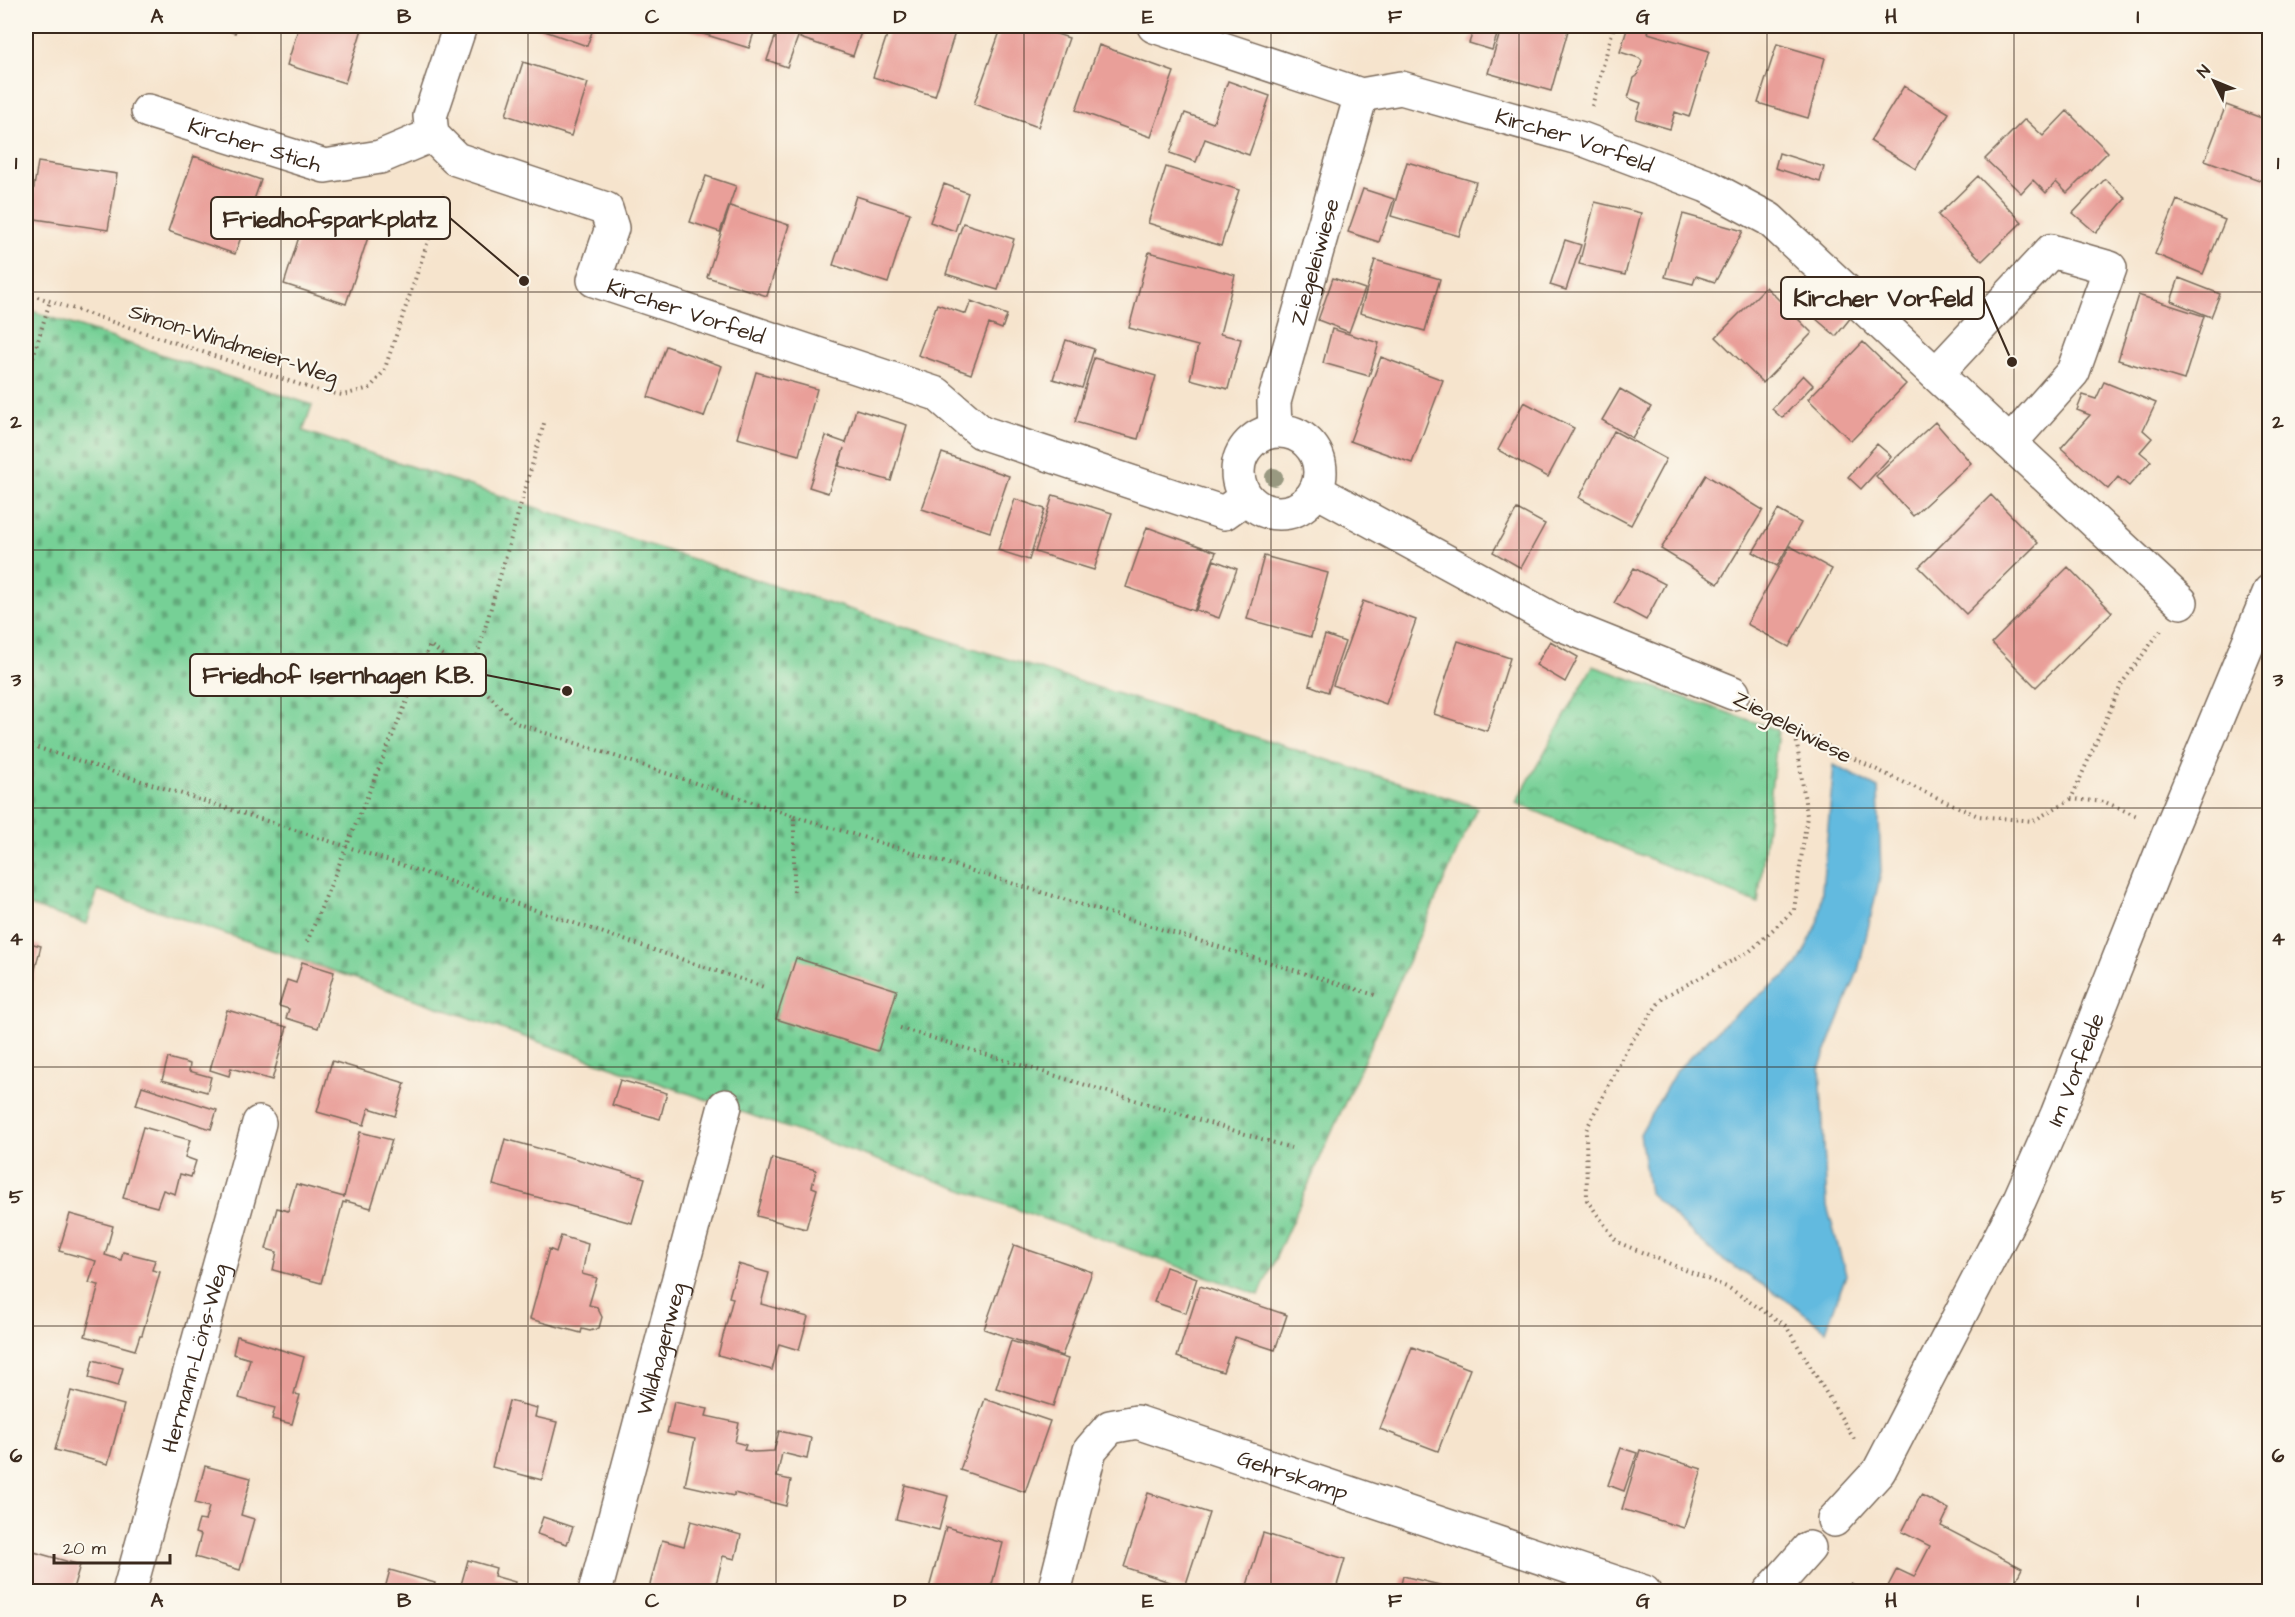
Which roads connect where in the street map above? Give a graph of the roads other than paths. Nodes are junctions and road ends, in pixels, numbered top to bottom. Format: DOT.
graph roads {
  1 [pos="460,26"];
  2 [pos="1154,26"];
  3 [pos="1361,95"];
  4 [pos="148,111"];
  5 [pos="432,135"];
  6 [pos="1936,374"];
  7 [pos="1275,430"];
  8 [pos="2010,443"];
  9 [pos="1317,491"];
  10 [pos="1245,498"];
  11 [pos="2270,591"];
  12 [pos="2181,602"];
  13 [pos="1733,693"];
  14 [pos="726,1106"];
  15 [pos="259,1124"];
  16 [pos="1834,1520"];
  17 [pos="1809,1548"];
  18 [pos="129,1592"];
  19 [pos="595,1592"];
  20 [pos="1054,1592"];
  21 [pos="1644,1592"];
  22 [pos="1770,1592"];
  1 -- 5 [label="street"];
  2 -- 3 [label="street, Kircher Vorfeld"];
  3 -- 6 [label="street, Kircher Vorfeld"];
  3 -- 7 [label="street, Ziegeleiwiese"];
  4 -- 5 [label="street, Kircher Stich"];
  5 -- 10 [label="street, Kircher Vorfeld"];
  6 -- 8 [label="street, Kircher Vorfeld"];
  6 -- 8 [label="street"];
  7 -- 9 [label="street"];
  7 -- 10 [label="street"];
  8 -- 12 [label="street, Kircher Vorfeld"];
  9 -- 10 [label="street"];
  9 -- 13 [label="street, Ziegeleiwiese"];
  11 -- 16 [label="street, Im Vorfelde"];
  14 -- 19 [label="street, Wildhagenweg"];
  15 -- 18 [label="street, Hermann-Löns-Weg"];
  17 -- 22 [label="street"];
  20 -- 21 [label="street, Gehrskamp"];
}
